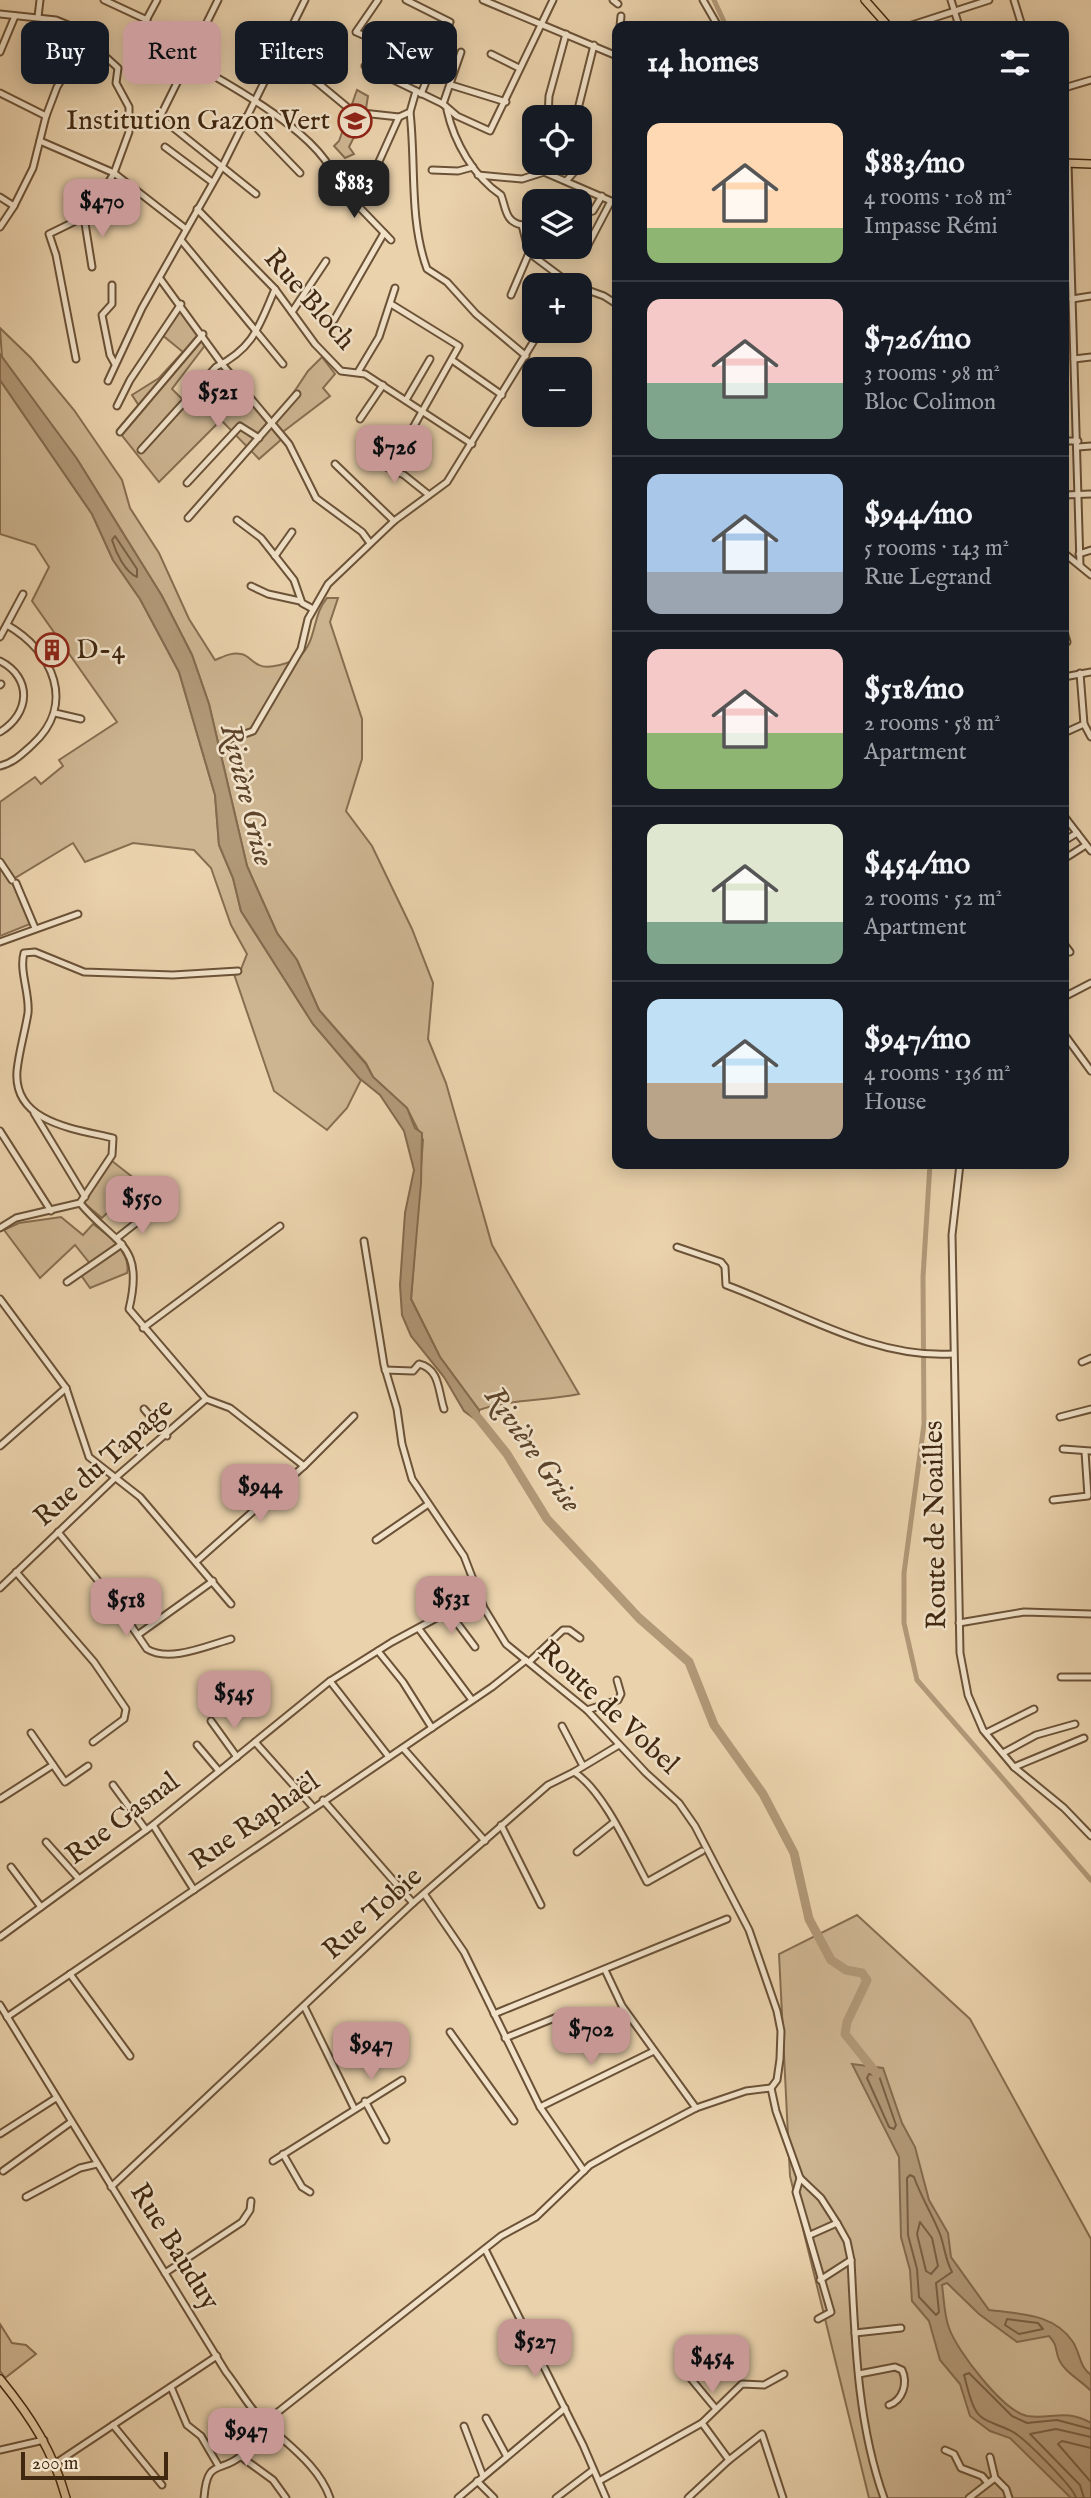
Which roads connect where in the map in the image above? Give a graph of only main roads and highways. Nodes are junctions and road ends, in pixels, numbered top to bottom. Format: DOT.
graph roads {
  1 [pos="865,0"];
  2 [pos="884,21"];
  3 [pos="1069,163"];
  4 [pos="1091,164"];
  5 [pos="0,2379"];
  6 [pos="66,2498"];
  1 -- 2 [label="main road"];
  3 -- 4 [label="main road"];
  5 -- 6 [label="main road"];
}
